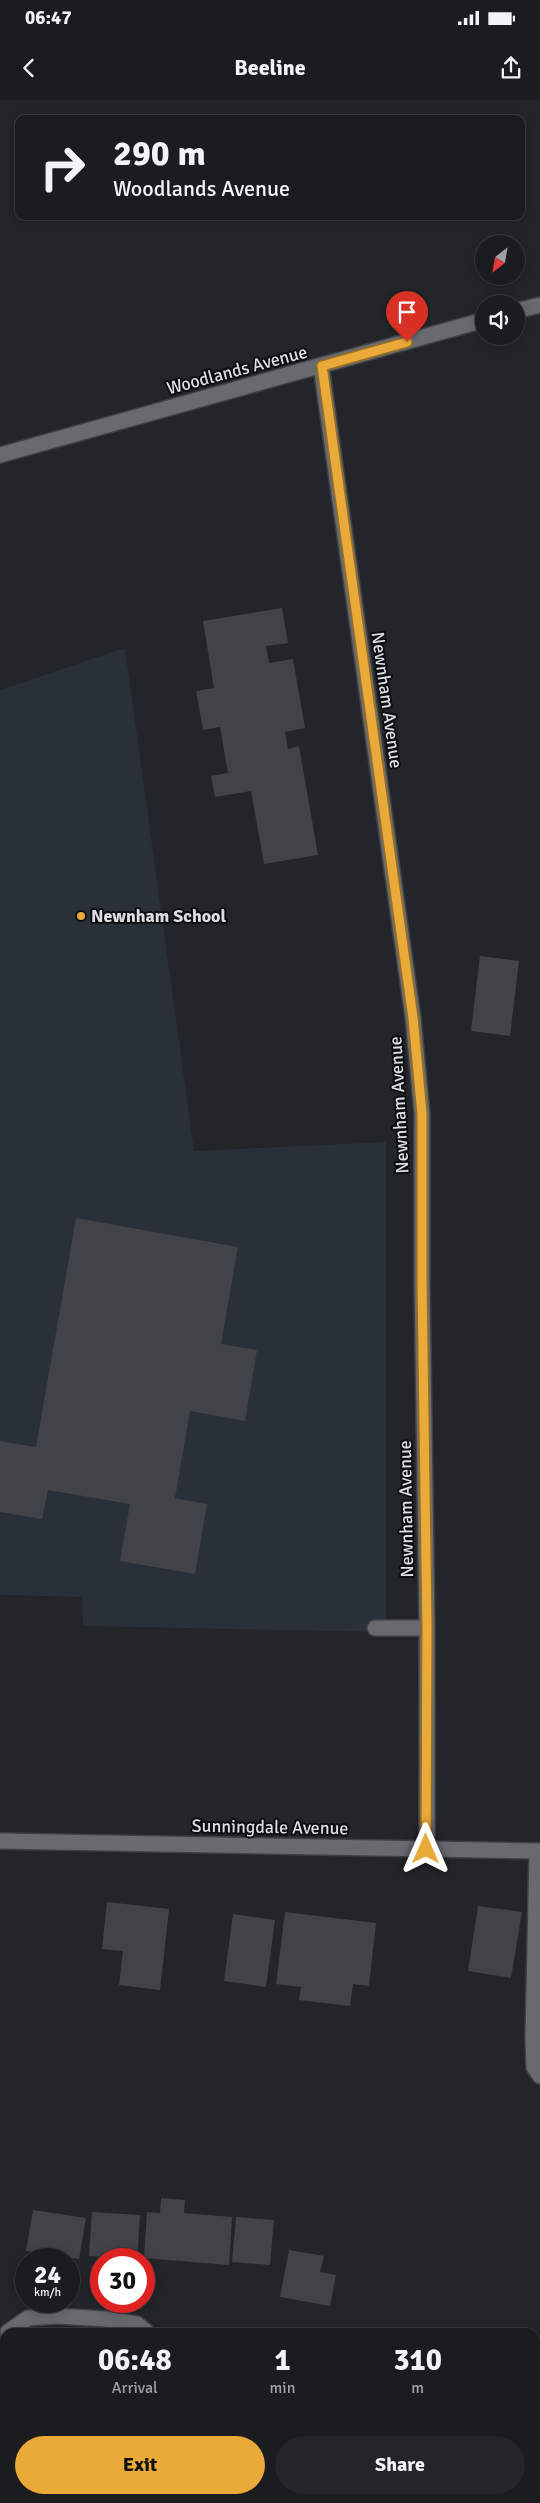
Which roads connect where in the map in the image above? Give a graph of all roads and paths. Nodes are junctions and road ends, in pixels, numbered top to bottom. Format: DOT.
graph roads {
  1 [pos="540,305"];
  2 [pos="525,309"];
  3 [pos="475,323"];
  4 [pos="322,366"];
  5 [pos="0,455"];
  6 [pos="375,1628"];
  7 [pos="427,1628"];
  8 [pos="0,1841"];
  9 [pos="426,1849"];
  10 [pos="539,1851"];
  11 [pos="540,2076"];
  12 [pos="14,2328"];
  13 [pos="142,2328"];
  1 -- 2 [label="street"];
  3 -- 4 [label="street, Woodlands Avenue"];
  4 -- 5 [label="street, Woodlands Avenue"];
  4 -- 7 [label="street, Newnham Avenue"];
  6 -- 7 [label="street"];
  7 -- 9 [label="street, Newnham Avenue"];
  8 -- 9 [label="street, Sunningdale Avenue"];
  9 -- 10 [label="street, Sunningdale Avenue"];
  10 -- 11 [label="street"];
  12 -- 13 [label="street"];
}
